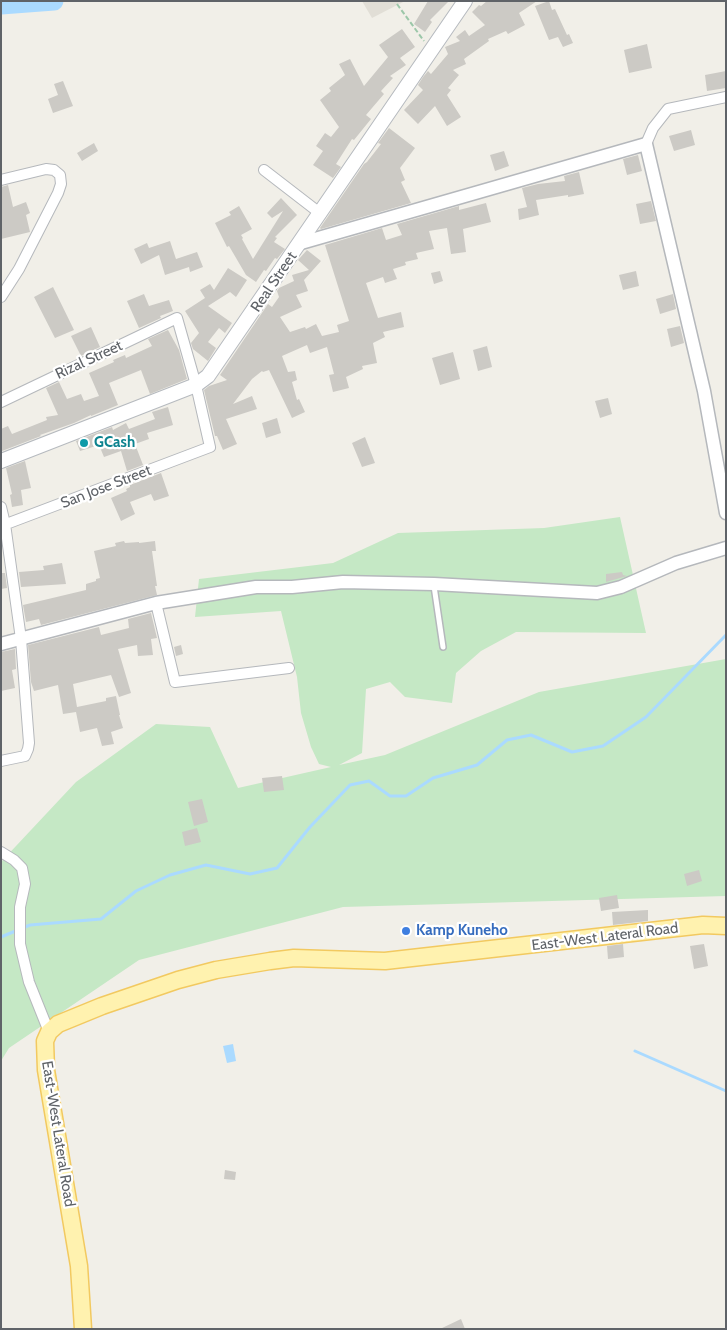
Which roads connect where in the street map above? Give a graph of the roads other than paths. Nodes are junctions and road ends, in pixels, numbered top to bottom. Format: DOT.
graph roads {
  1 [pos="465,1"];
  2 [pos="726,97"];
  3 [pos="646,144"];
  4 [pos="264,170"];
  5 [pos="1,180"];
  6 [pos="321,214"];
  7 [pos="301,243"];
  8 [pos="1,297"];
  9 [pos="196,385"];
  10 [pos="1,402"];
  11 [pos="1,461"];
  12 [pos="1,507"];
  13 [pos="726,512"];
  14 [pos="3,525"];
  15 [pos="726,548"];
  16 [pos="434,584"];
  17 [pos="156,603"];
  18 [pos="21,639"];
  19 [pos="1,644"];
  20 [pos="443,647"];
  21 [pos="289,668"];
  22 [pos="1,761"];
  23 [pos="1,852"];
  24 [pos="726,926"];
  25 [pos="49,1032"];
  26 [pos="83,1329"];
  1 -- 6 [label="main road, Real Street"];
  2 -- 3 [label="street"];
  3 -- 7 [label="street"];
  3 -- 13 [label="street"];
  4 -- 6 [label="street"];
  5 -- 8 [label="street"];
  6 -- 7 [label="main road, Real Street"];
  7 -- 9 [label="main road, Real Street"];
  9 -- 10 [label="street, Rizal Street"];
  9 -- 11 [label="main road, Real Street"];
  9 -- 14 [label="street, San Jose Street"];
  12 -- 14 [label="street"];
  14 -- 18 [label="street"];
  15 -- 16 [label="street"];
  16 -- 17 [label="street"];
  16 -- 20 [label="lane"];
  17 -- 18 [label="street"];
  17 -- 21 [label="street"];
  18 -- 19 [label="street"];
  18 -- 22 [label="street"];
  23 -- 25 [label="street"];
  24 -- 25 [label="main road, East-West Lateral Road"];
  25 -- 26 [label="main road, East-West Lateral Road"];
}
